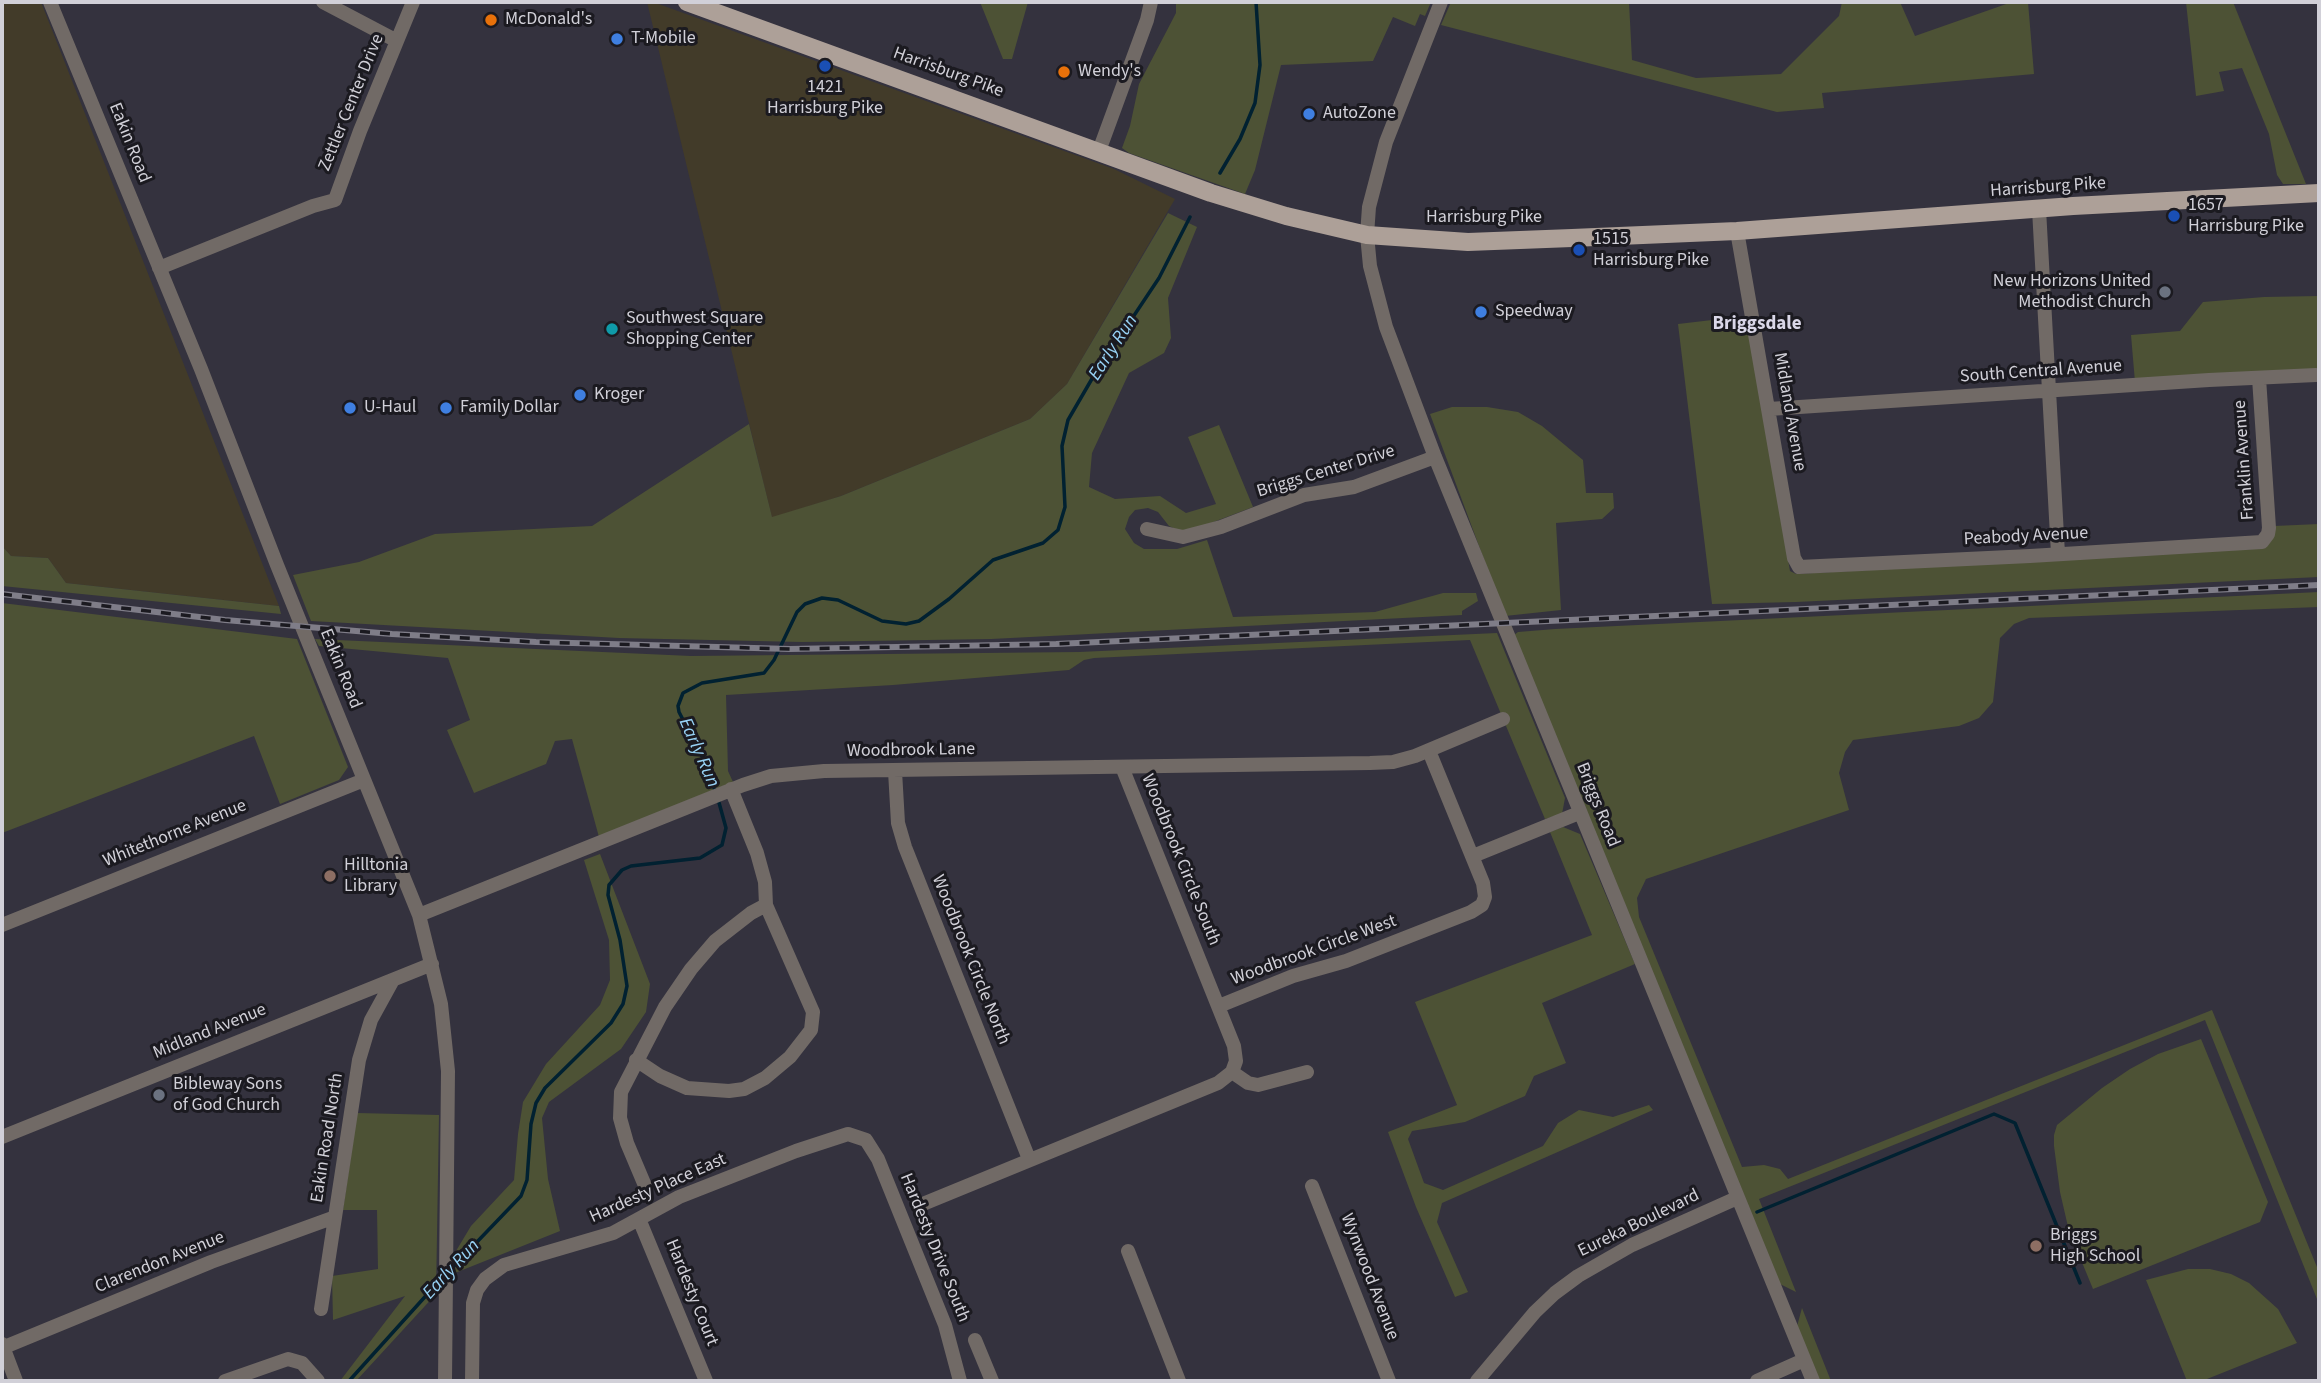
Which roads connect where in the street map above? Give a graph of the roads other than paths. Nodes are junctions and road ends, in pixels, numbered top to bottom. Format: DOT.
graph roads {
  1 [pos="51,2"];
  2 [pos="323,2"];
  3 [pos="414,2"];
  4 [pos="687,2"];
  5 [pos="1151,2"];
  6 [pos="1441,2"];
  7 [pos="397,41"];
  8 [pos="1099,151"];
  9 [pos="2319,193"];
  10 [pos="2039,209"];
  11 [pos="1737,231"];
  12 [pos="1367,235"];
  13 [pos="159,268"];
  14 [pos="2316,375"];
  15 [pos="2259,378"];
  16 [pos="2050,392"];
  17 [pos="1769,409"];
  18 [pos="1435,457"];
  19 [pos="1147,529"];
  20 [pos="2265,539"];
  21 [pos="2058,554"];
  22 [pos="1794,558"];
  23 [pos="1503,719"];
  24 [pos="1429,751"];
  25 [pos="1122,768"];
  26 [pos="895,771"];
  27 [pos="364,780"];
  28 [pos="721,794"];
  29 [pos="1579,813"];
  30 [pos="1472,856"];
  31 [pos="766,905"];
  32 [pos="419,915"];
  33 [pos="2,925"];
  34 [pos="432,964"];
  35 [pos="393,980"];
  36 [pos="1219,1006"];
  37 [pos="636,1060"];
  38 [pos="1232,1072"];
  39 [pos="1307,1072"];
  40 [pos="2,1137"];
  41 [pos="860,1137"];
  42 [pos="1029,1159"];
  43 [pos="1312,1186"];
  44 [pos="646,1188"];
  45 [pos="1737,1198"];
  46 [pos="918,1206"];
  47 [pos="335,1217"];
  48 [pos="639,1219"];
  49 [pos="1128,1251"];
  50 [pos="321,1309"];
  51 [pos="975,1340"];
  52 [pos="2,1347"];
  53 [pos="1804,1360"];
  54 [pos="16,1381"];
  55 [pos="225,1381"];
  56 [pos="318,1381"];
  57 [pos="445,1381"];
  58 [pos="472,1381"];
  59 [pos="706,1381"];
  60 [pos="960,1381"];
  61 [pos="992,1381"];
  62 [pos="1179,1381"];
  63 [pos="1389,1381"];
  64 [pos="1477,1381"];
  65 [pos="1757,1381"];
  66 [pos="1813,1381"];
  1 -- 13 [label="street, Eakin Road"];
  2 -- 7 [label="street"];
  3 -- 7 [label="street, Zettler Center Drive"];
  4 -- 8 [label="main road, Harrisburg Pike"];
  5 -- 8 [label="street"];
  6 -- 12 [label="street, Briggs Road"];
  7 -- 13 [label="street, Zettler Center Drive"];
  8 -- 12 [label="main road, Harrisburg Pike"];
  9 -- 10 [label="main road, Harrisburg Pike"];
  10 -- 11 [label="main road, Harrisburg Pike"];
  10 -- 16 [label="street"];
  11 -- 12 [label="main road, Harrisburg Pike"];
  11 -- 17 [label="street, Midland Avenue"];
  12 -- 18 [label="street, Briggs Road"];
  13 -- 27 [label="street, Eakin Road"];
  14 -- 15 [label="street, South Central Avenue"];
  15 -- 16 [label="street, South Central Avenue"];
  15 -- 20 [label="street, Franklin Avenue"];
  16 -- 17 [label="street, South Central Avenue"];
  16 -- 21 [label="street"];
  17 -- 22 [label="street, Midland Avenue"];
  18 -- 19 [label="street, Briggs Center Drive"];
  18 -- 29 [label="street, Briggs Road"];
  20 -- 21 [label="street, Peabody Avenue"];
  21 -- 22 [label="street, Peabody Avenue"];
  23 -- 24 [label="street, Woodbrook Lane"];
  24 -- 25 [label="street, Woodbrook Lane"];
  24 -- 30 [label="street"];
  25 -- 26 [label="street, Woodbrook Lane"];
  25 -- 36 [label="street, Woodbrook Circle South"];
  26 -- 28 [label="street, Woodbrook Lane"];
  26 -- 42 [label="street, Woodbrook Circle North"];
  27 -- 32 [label="street, Eakin Road"];
  27 -- 33 [label="street, Whitethorne Avenue"];
  28 -- 31 [label="street"];
  28 -- 32 [label="street, Woodbrook Lane"];
  29 -- 30 [label="street"];
  29 -- 45 [label="street, Briggs Road"];
  30 -- 36 [label="street, Woodbrook Circle West"];
  31 -- 37 [label="street"];
  31 -- 37 [label="street"];
  32 -- 34 [label="street, Eakin Road"];
  34 -- 35 [label="street, Midland Avenue"];
  34 -- 57 [label="street, Eakin Road"];
  35 -- 40 [label="street, Midland Avenue"];
  35 -- 47 [label="street, Eakin Road North"];
  36 -- 38 [label="street, Woodbrook Circle West"];
  37 -- 44 [label="street"];
  38 -- 39 [label="street"];
  38 -- 42 [label="street"];
  41 -- 48 [label="street, Hardesty Place East"];
  41 -- 60 [label="street, Hardesty Drive South"];
  42 -- 46 [label="street"];
  43 -- 63 [label="street, Wynwood Avenue"];
  45 -- 53 [label="street, Briggs Road"];
  45 -- 64 [label="street, Eureka Boulevard"];
  47 -- 50 [label="street, Eakin Road North"];
  47 -- 52 [label="street, Clarendon Avenue"];
  48 -- 58 [label="street, Hardesty Place East"];
  48 -- 59 [label="street, Hardesty Court"];
  49 -- 62 [label="street"];
  51 -- 61 [label="street"];
  52 -- 54 [label="street"];
  53 -- 65 [label="street"];
  53 -- 66 [label="street, Briggs Road"];
  55 -- 56 [label="street"];
}
